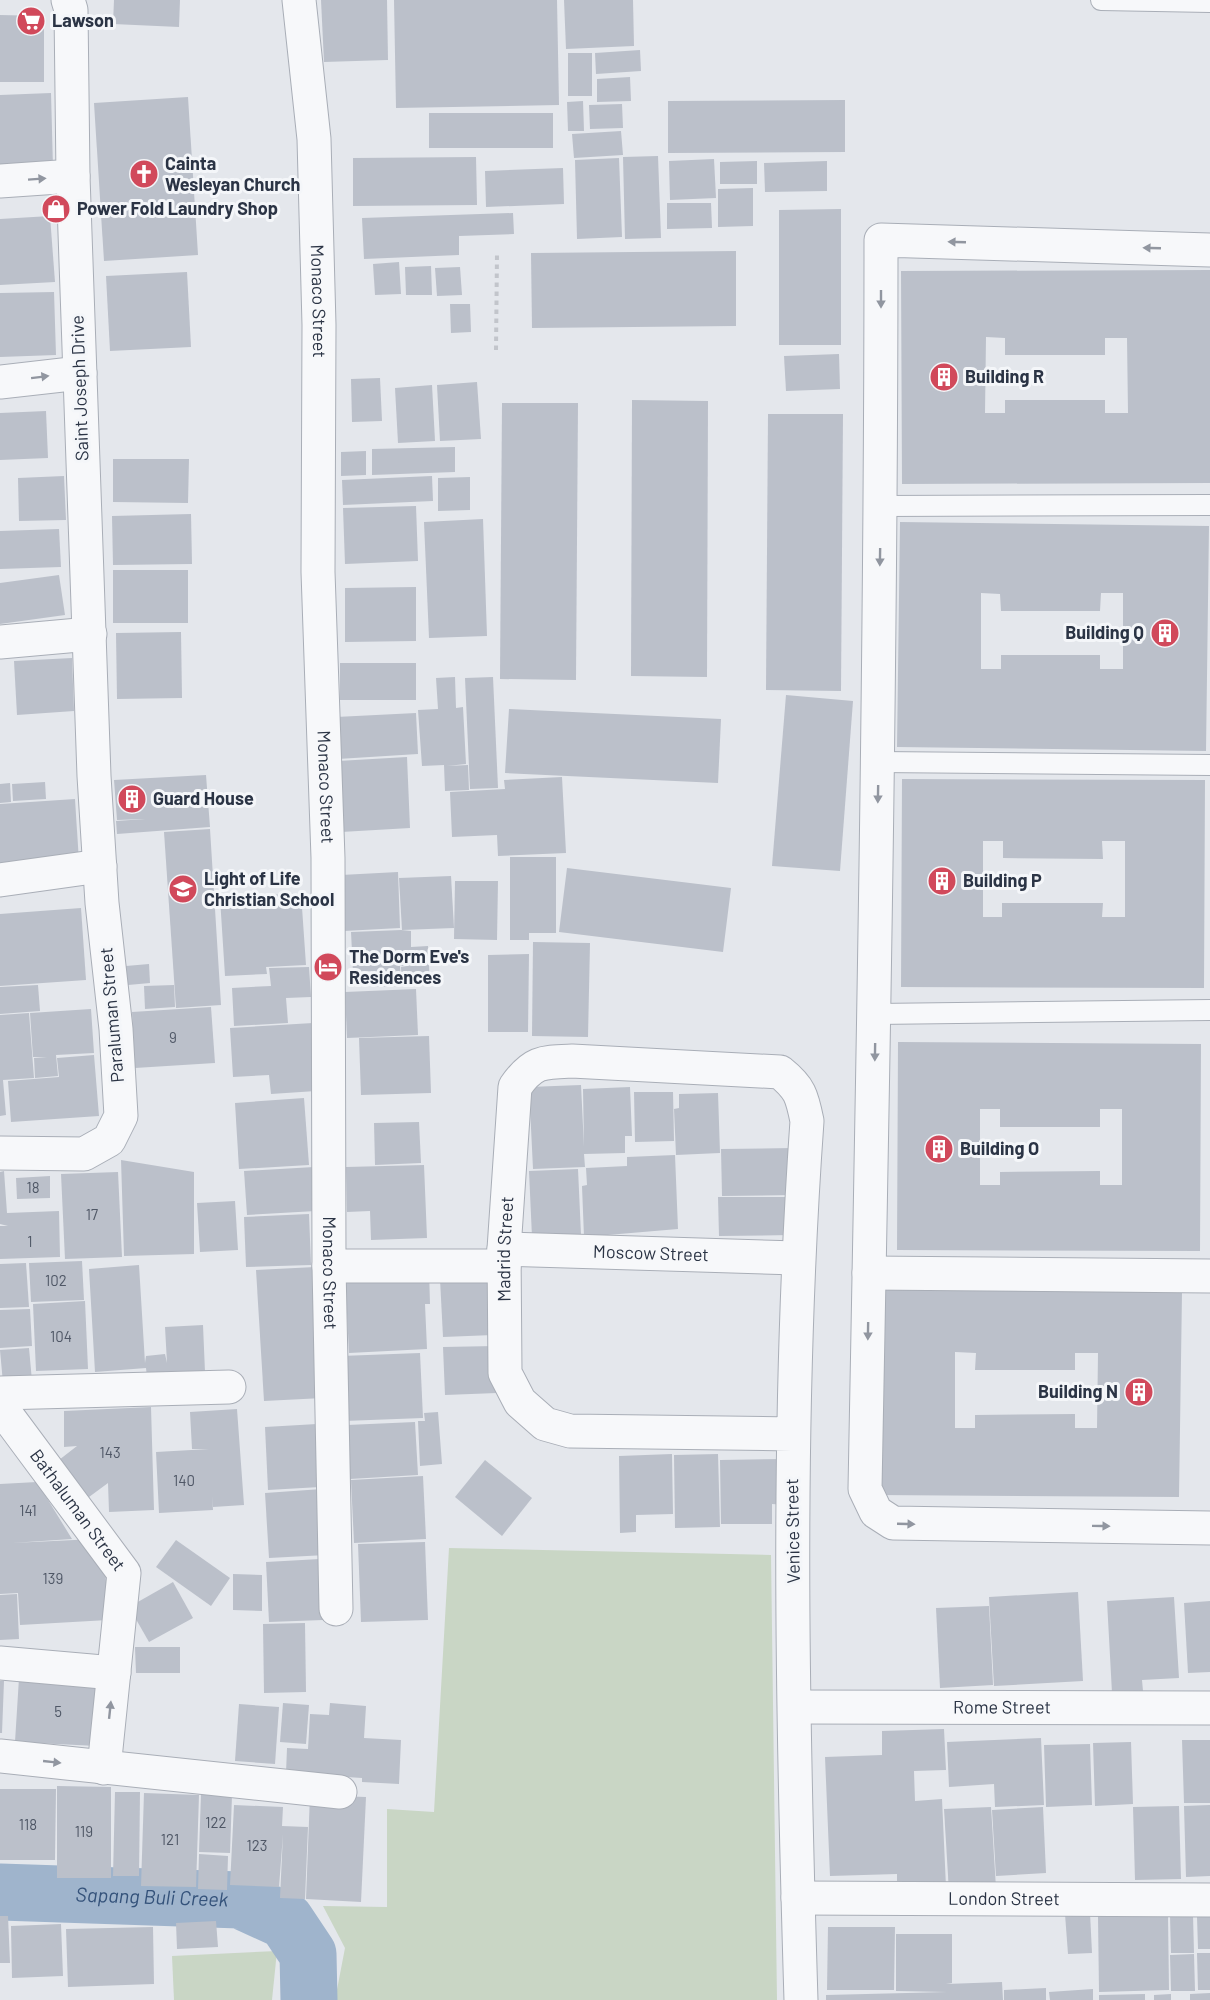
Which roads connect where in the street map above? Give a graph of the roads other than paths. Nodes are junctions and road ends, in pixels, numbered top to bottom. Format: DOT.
graph roads {
  1 [pos="68,0"];
  2 [pos="299,0"];
  3 [pos="1101,0"];
  4 [pos="1210,2"];
  5 [pos="73,176"];
  6 [pos="0,181"];
  7 [pos="1210,250"];
  8 [pos="80,373"];
  9 [pos="0,382"];
  10 [pos="1210,505"];
  11 [pos="881,506"];
  12 [pos="90,634"];
  13 [pos="0,642"];
  14 [pos="878,762"];
  15 [pos="1210,765"];
  16 [pos="94,776"];
  17 [pos="100,866"];
  18 [pos="0,880"];
  19 [pos="1210,1010"];
  20 [pos="876,1014"];
  21 [pos="780,1072"];
  22 [pos="0,1153"];
  23 [pos="504,1257"];
  24 [pos="797,1258"];
  25 [pos="329,1266"];
  26 [pos="869,1273"];
  27 [pos="1210,1276"];
  28 [pos="229,1387"];
  29 [pos="0,1393"];
  30 [pos="0,1406"];
  31 [pos="792,1434"];
  32 [pos="1210,1528"];
  33 [pos="336,1609"];
  34 [pos="0,1663"];
  35 [pos="114,1673"];
  36 [pos="795,1707"];
  37 [pos="1210,1708"];
  38 [pos="0,1756"];
  39 [pos="104,1768"];
  40 [pos="340,1792"];
  41 [pos="798,1898"];
  42 [pos="1210,1900"];
  43 [pos="801,2000"];
  1 -- 5 [label="street, Saint Joseph Drive"];
  2 -- 25 [label="street, Monaco Street"];
  3 -- 4 [label="lane"];
  6 -- 5 [label="street, one-way"];
  5 -- 8 [label="street, Saint Joseph Drive"];
  7 -- 11 [label="street, one-way"];
  9 -- 8 [label="street, one-way"];
  8 -- 12 [label="street, Saint Joseph Drive"];
  10 -- 11 [label="lane"];
  11 -- 14 [label="street, one-way"];
  12 -- 13 [label="street"];
  12 -- 16 [label="street, Saint Joseph Drive"];
  14 -- 15 [label="lane"];
  14 -- 20 [label="street, one-way"];
  16 -- 17 [label="street, Paraluman Street"];
  17 -- 18 [label="street"];
  17 -- 22 [label="street, Paraluman Street"];
  19 -- 20 [label="lane"];
  20 -- 26 [label="street, one-way"];
  21 -- 23 [label="street, Madrid Street"];
  21 -- 24 [label="street, Venice Street"];
  23 -- 24 [label="street, Moscow Street"];
  23 -- 25 [label="street, Moscow Street"];
  23 -- 31 [label="street, Madrid Street"];
  24 -- 31 [label="street, Venice Street"];
  25 -- 33 [label="street, Monaco Street"];
  26 -- 27 [label="street"];
  26 -- 32 [label="street, one-way"];
  28 -- 29 [label="street"];
  30 -- 35 [label="street, Bathaluman Street"];
  31 -- 36 [label="street, Venice Street"];
  34 -- 35 [label="street"];
  39 -- 35 [label="street, Bathaluman Street, one-way"];
  36 -- 37 [label="street, Rome Street"];
  36 -- 41 [label="street, Venice Street"];
  38 -- 39 [label="street, one-way"];
  39 -- 40 [label="street"];
  41 -- 42 [label="street, London Street"];
  41 -- 43 [label="street, Venice Street"];
}
